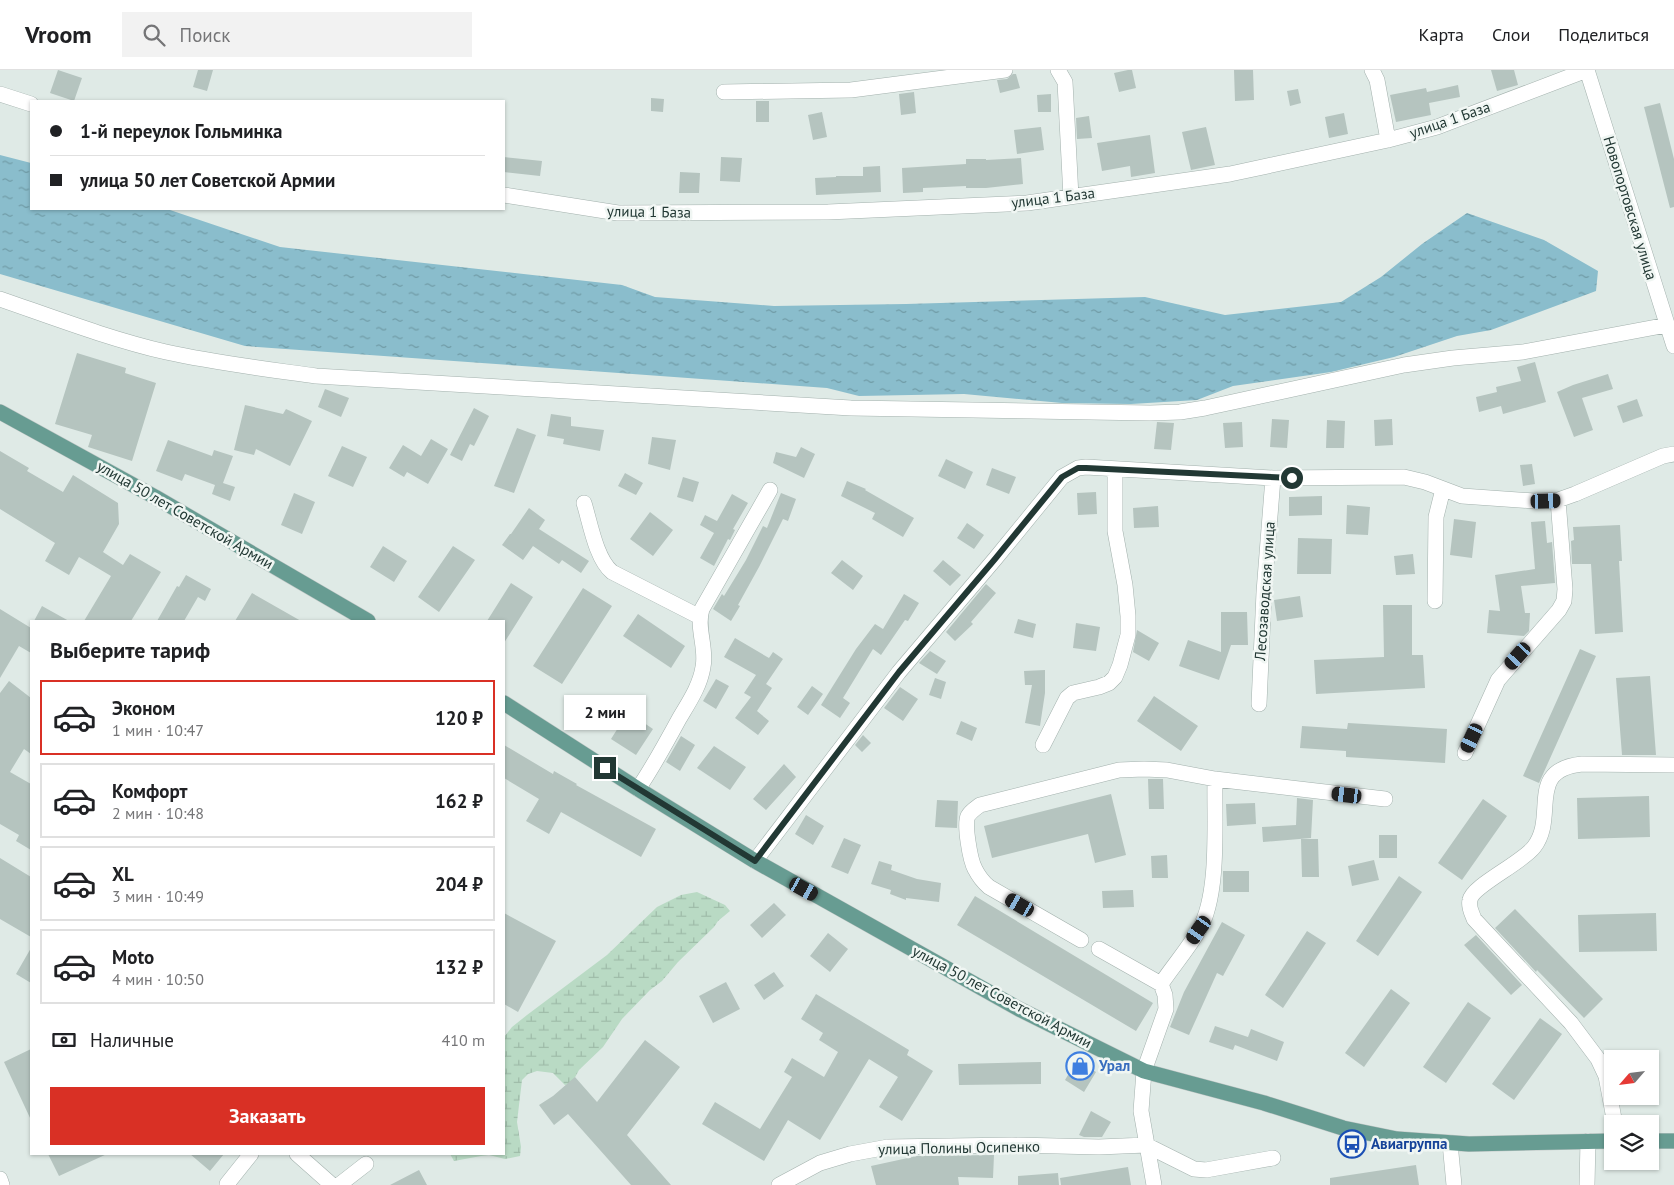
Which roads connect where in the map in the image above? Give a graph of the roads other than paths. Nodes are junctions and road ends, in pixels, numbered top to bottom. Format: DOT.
graph roads {
  1 [pos="1005,70"];
  2 [pos="1058,70"];
  3 [pos="1372,70"];
  4 [pos="1588,70"];
  5 [pos="724,92"];
  6 [pos="0,94"];
  7 [pos="30,104"];
  8 [pos="1388,140"];
  9 [pos="505,196"];
  10 [pos="1071,197"];
  11 [pos="0,299"];
  12 [pos="1667,325"];
  13 [pos="1674,346"];
  14 [pos="0,412"];
  15 [pos="1674,454"];
  16 [pos="1115,470"];
  17 [pos="1273,478"];
  18 [pos="770,490"];
  19 [pos="1443,490"];
  20 [pos="1558,500"];
  21 [pos="584,503"];
  22 [pos="1435,601"];
  23 [pos="700,617"];
  24 [pos="366,620"];
  25 [pos="1259,704"];
  26 [pos="505,705"];
  27 [pos="1043,745"];
  28 [pos="1465,753"];
  29 [pos="1674,765"];
  30 [pos="1215,779"];
  31 [pos="638,789"];
  32 [pos="1385,800"];
  33 [pos="755,861"];
  34 [pos="1081,940"];
  35 [pos="1099,949"];
  36 [pos="1161,984"];
  37 [pos="1144,1071"];
  38 [pos="1613,1115"];
  39 [pos="1604,1141"];
  40 [pos="1659,1141"];
  41 [pos="1674,1141"];
  42 [pos="1588,1142"];
  43 [pos="1450,1143"];
  44 [pos="1146,1145"];
  45 [pos="250,1155"];
  46 [pos="298,1155"];
  47 [pos="1273,1158"];
  48 [pos="366,1164"];
  49 [pos="0,1179"];
  50 [pos="226,1184"];
  51 [pos="2,1185"];
  52 [pos="332,1185"];
  53 [pos="339,1185"];
  54 [pos="779,1185"];
  55 [pos="1154,1185"];
  56 [pos="1454,1185"];
  57 [pos="1587,1185"];
  1 -- 5 [label="street"];
  2 -- 10 [label="street"];
  3 -- 8 [label="street"];
  4 -- 8 [label="street, улица 1 База"];
  4 -- 12 [label="street, Новопортовская улица"];
  6 -- 7 [label="street"];
  8 -- 10 [label="street, улица 1 База"];
  9 -- 10 [label="street, улица 1 База"];
  11 -- 12 [label="street"];
  12 -- 13 [label="street, Новопортовская улица"];
  14 -- 24 [label="main road, улица 50 лет Советской Армии"];
  15 -- 20 [label="street"];
  16 -- 17 [label="street"];
  16 -- 27 [label="street"];
  16 -- 33 [label="street"];
  17 -- 19 [label="street"];
  17 -- 25 [label="street, Лесозаводская улица"];
  18 -- 23 [label="street"];
  19 -- 20 [label="street"];
  19 -- 22 [label="street"];
  20 -- 28 [label="street"];
  21 -- 23 [label="street"];
  23 -- 31 [label="street"];
  26 -- 31 [label="main road, улица 50 лет Советской Армии"];
  29 -- 38 [label="street"];
  30 -- 32 [label="street"];
  30 -- 34 [label="street"];
  30 -- 36 [label="street"];
  31 -- 33 [label="main road, улица 50 лет Советской Армии"];
  33 -- 37 [label="main road, улица 50 лет Советской Армии"];
  35 -- 36 [label="street"];
  36 -- 37 [label="street"];
  37 -- 43 [label="main road, улица 50 лет Советской Армии"];
  37 -- 44 [label="street"];
  39 -- 42 [label="main road, улица 50 лет Советской Армии"];
  40 -- 41 [label="main road"];
  42 -- 43 [label="main road, улица 50 лет Советской Армии"];
  42 -- 57 [label="street"];
  43 -- 56 [label="street"];
  44 -- 47 [label="street"];
  44 -- 54 [label="street, улица Полины Осипенко"];
  44 -- 55 [label="street"];
  45 -- 50 [label="street"];
  46 -- 52 [label="street"];
  48 -- 53 [label="street"];
  49 -- 51 [label="street"];
}
